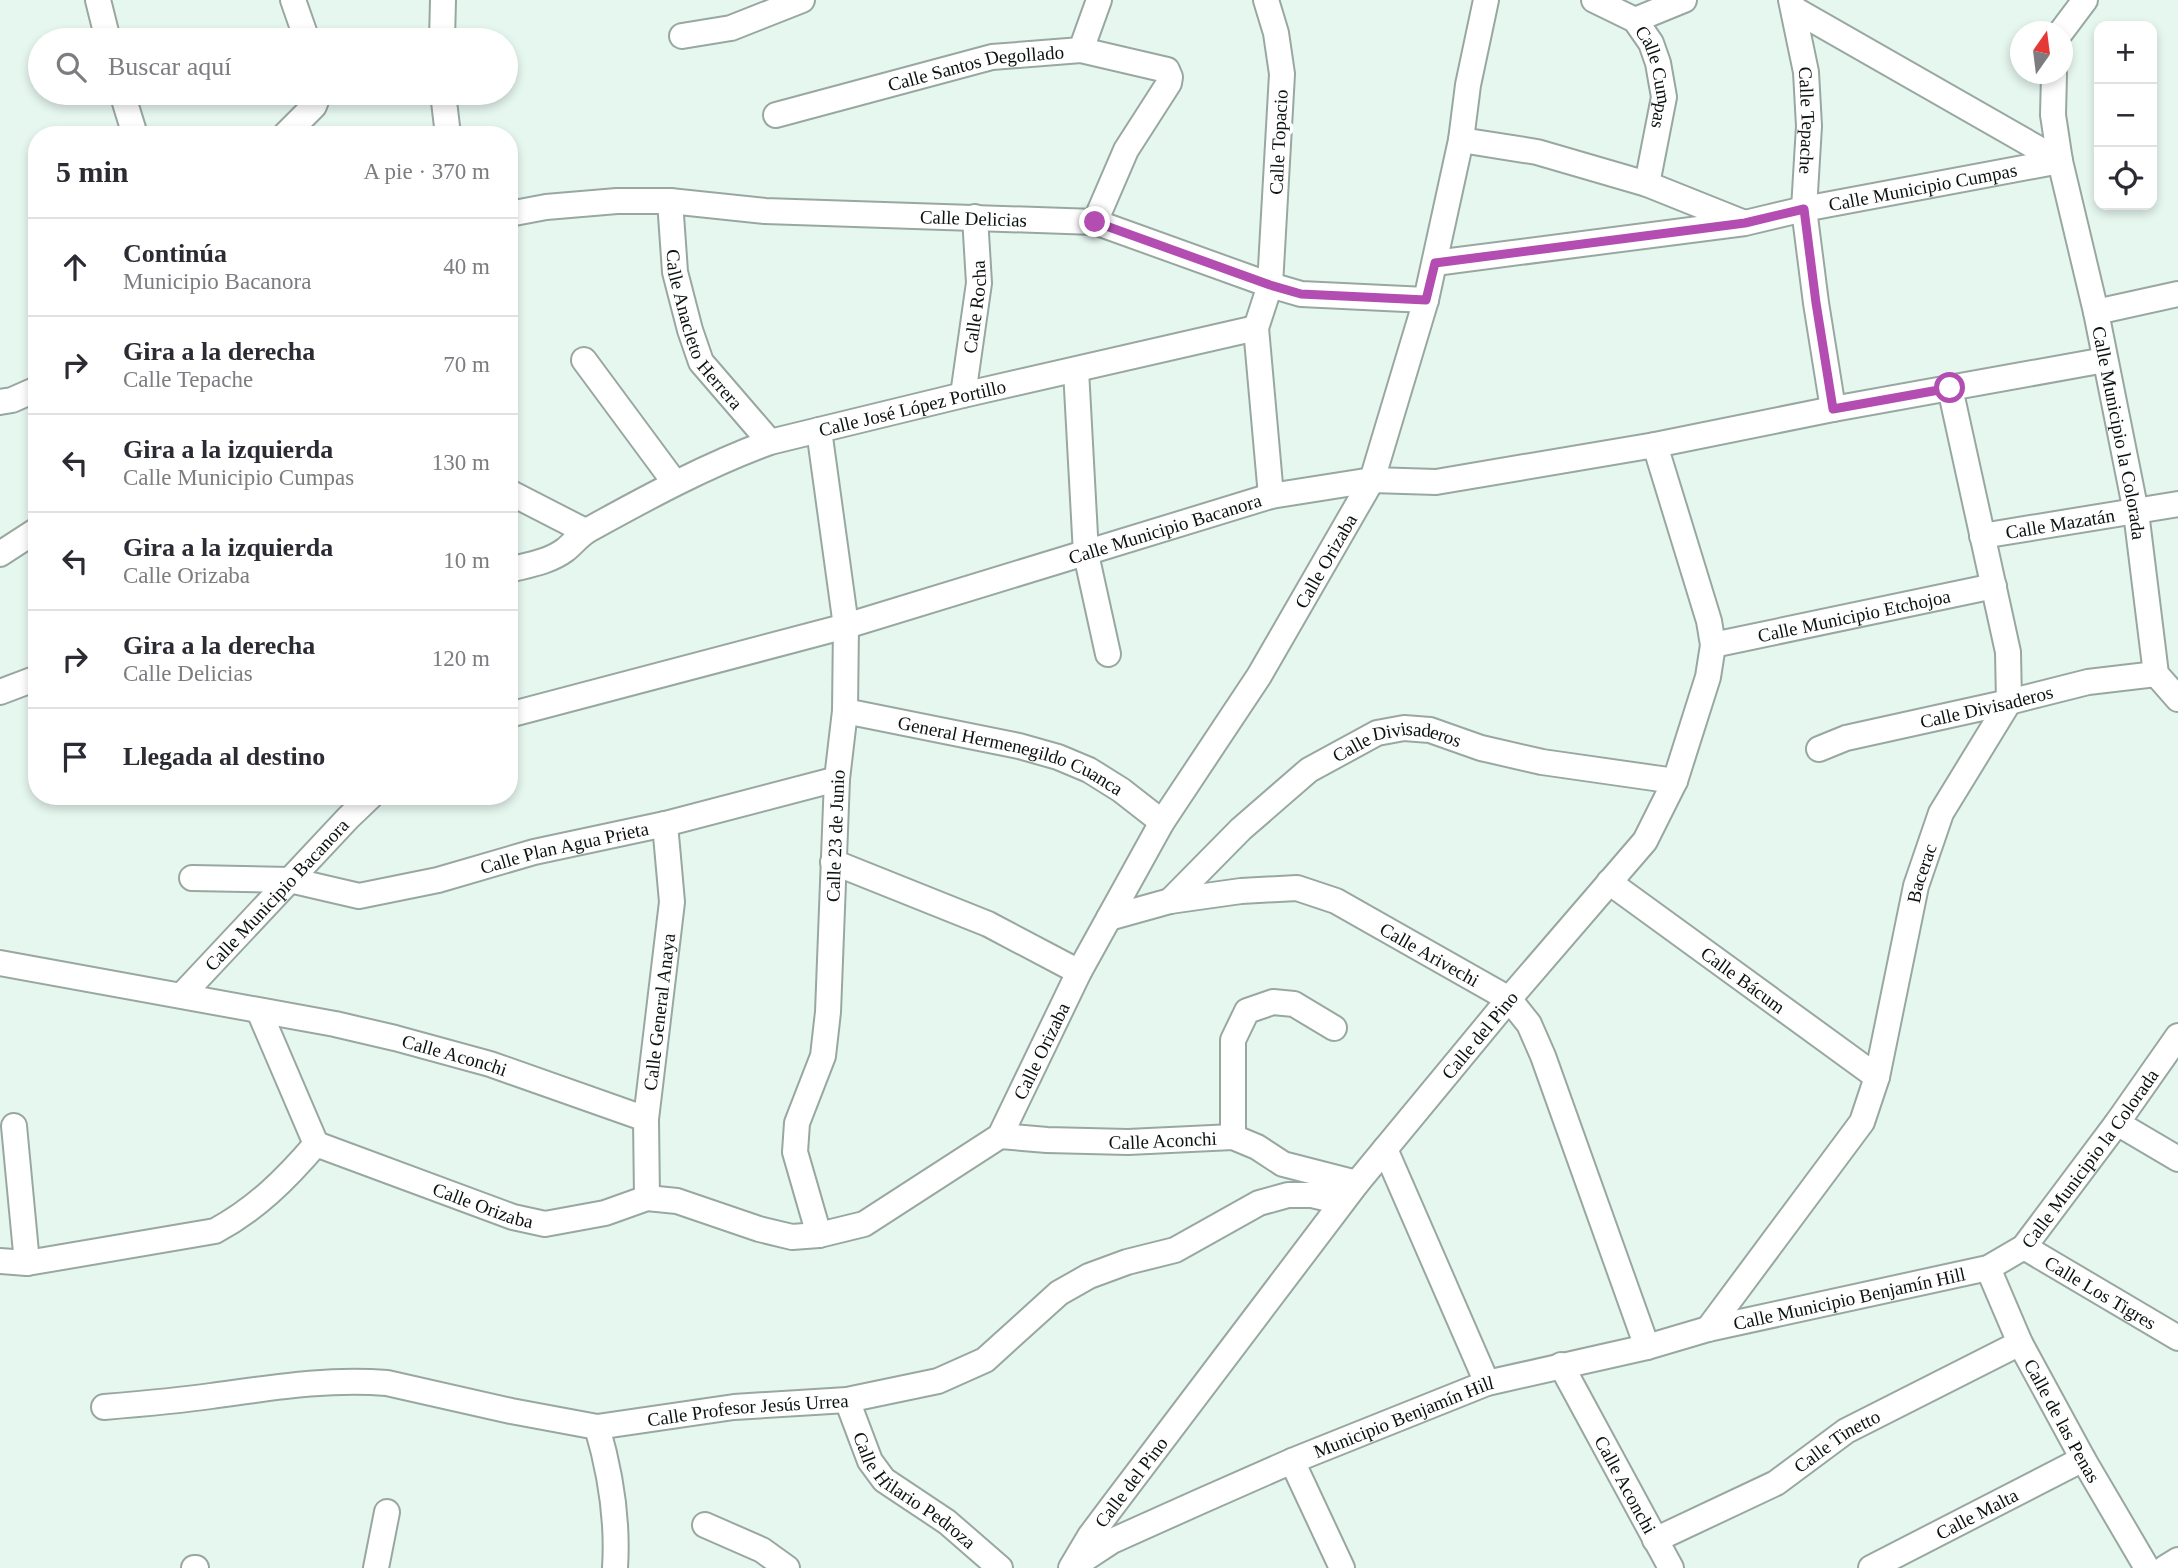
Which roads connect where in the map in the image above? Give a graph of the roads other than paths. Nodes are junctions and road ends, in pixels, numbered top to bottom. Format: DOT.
graph roads {
  1 [pos="98,0"];
  2 [pos="293,0"];
  3 [pos="443,0"];
  4 [pos="802,0"];
  5 [pos="1099,0"];
  6 [pos="1266,0"];
  7 [pos="1486,0"];
  8 [pos="1594,0"];
  9 [pos="1685,0"];
  10 [pos="2085,0"];
  11 [pos="1793,4"];
  12 [pos="1635,20"];
  13 [pos="2069,21"];
  14 [pos="105,28"];
  15 [pos="303,28"];
  16 [pos="442,28"];
  17 [pos="682,36"];
  18 [pos="1081,50"];
  19 [pos="2054,84"];
  20 [pos="126,105"];
  21 [pos="314,105"];
  22 [pos="444,105"];
  23 [pos="776,116"];
  24 [pos="132,126"];
  25 [pos="294,126"];
  26 [pos="447,126"];
  27 [pos="1461,140"];
  28 [pos="2060,161"];
  29 [pos="1647,184"];
  30 [pos="670,201"];
  31 [pos="1804,209"];
  32 [pos="518,213"];
  33 [pos="975,217"];
  34 [pos="1095,222"];
  35 [pos="1745,223"];
  36 [pos="1435,263"];
  37 [pos="1270,285"];
  38 [pos="2178,294"];
  39 [pos="1426,300"];
  40 [pos="2096,312"];
  41 [pos="1256,328"];
  42 [pos="584,360"];
  43 [pos="2105,360"];
  44 [pos="1076,370"];
  45 [pos="1950,388"];
  46 [pos="28,393"];
  47 [pos="963,394"];
  48 [pos="0,402"];
  49 [pos="1833,409"];
  50 [pos="819,430"];
  51 [pos="771,442"];
  52 [pos="1655,445"];
  53 [pos="1372,480"];
  54 [pos="675,483"];
  55 [pos="1271,496"];
  56 [pos="518,497"];
  57 [pos="2178,504"];
  58 [pos="2136,512"];
  59 [pos="585,531"];
  60 [pos="28,536"];
  61 [pos="1982,536"];
  62 [pos="0,554"];
  63 [pos="1086,554"];
  64 [pos="518,568"];
  65 [pos="1994,586"];
  66 [pos="846,626"];
  67 [pos="1713,645"];
  68 [pos="1108,654"];
  69 [pos="2156,674"];
  70 [pos="28,681"];
  71 [pos="0,692"];
  72 [pos="2178,699"];
  73 [pos="2009,702"];
  74 [pos="845,711"];
  75 [pos="518,713"];
  76 [pos="1819,749"];
  77 [pos="837,779"];
  78 [pos="1675,781"];
  79 [pos="362,805"];
  80 [pos="1162,822"];
  81 [pos="665,824"];
  82 [pos="833,862"];
  83 [pos="192,878"];
  84 [pos="290,880"];
  85 [pos="1609,882"];
  86 [pos="1170,901"];
  87 [pos="1109,918"];
  88 [pos="0,963"];
  89 [pos="1079,972"];
  90 [pos="182,995"];
  91 [pos="1509,999"];
  92 [pos="259,1011"];
  93 [pos="1334,1028"];
  94 [pos="2178,1036"];
  95 [pos="1877,1077"];
  96 [pos="646,1119"];
  97 [pos="2117,1123"];
  98 [pos="14,1126"];
  99 [pos="1000,1136"];
  100 [pos="1233,1137"];
  101 [pos="316,1144"];
  102 [pos="1385,1149"];
  103 [pos="2178,1159"];
  104 [pos="1350,1192"];
  105 [pos="646,1198"];
  106 [pos="819,1236"];
  107 [pos="2024,1247"];
  108 [pos="0,1261"];
  109 [pos="27,1263"];
  110 [pos="1988,1268"];
  111 [pos="1708,1329"];
  112 [pos="2178,1338"];
  113 [pos="2020,1343"];
  114 [pos="1647,1347"];
  115 [pos="1561,1364"];
  116 [pos="1487,1383"];
  117 [pos="846,1401"];
  118 [pos="104,1407"];
  119 [pos="597,1427"];
  120 [pos="2082,1459"];
  121 [pos="1292,1461"];
  122 [pos="387,1512"];
  123 [pos="705,1525"];
  124 [pos="1655,1539"];
  125 [pos="1112,1541"];
  126 [pos="2178,1560"];
  127 [pos="376,1568"];
  128 [pos="615,1568"];
  129 [pos="787,1568"];
  130 [pos="1000,1568"];
  131 [pos="1071,1568"];
  132 [pos="1342,1568"];
  133 [pos="1671,1568"];
  134 [pos="1871,1568"];
  135 [pos="2147,1568"];
  136 [pos="2165,1568"];
  1 -- 14 [label="street"];
  2 -- 15 [label="street"];
  3 -- 16 [label="street"];
  4 -- 17 [label="street"];
  5 -- 18 [label="street"];
  6 -- 37 [label="street, Calle Topacio"];
  7 -- 27 [label="street, Calle Orizaba"];
  8 -- 12 [label="street, Calle Cumpas"];
  9 -- 12 [label="street"];
  10 -- 13 [label="street"];
  11 -- 28 [label="street"];
  11 -- 31 [label="street, Calle Tepache"];
  12 -- 29 [label="street, Calle Cumpas"];
  18 -- 23 [label="street, Calle Santos Degollado"];
  18 -- 34 [label="street, Calle Santos Degollado"];
  19 -- 28 [label="street, Calle Municipio la Colorada"];
  20 -- 24 [label="street"];
  21 -- 25 [label="street"];
  22 -- 26 [label="street"];
  27 -- 29 [label="street"];
  27 -- 36 [label="street, Calle Orizaba"];
  28 -- 31 [label="street, Calle Municipio Cumpas"];
  28 -- 40 [label="street, Calle Municipio la Colorada"];
  29 -- 35 [label="street"];
  30 -- 32 [label="street, Calle Delicias"];
  30 -- 33 [label="street, Calle Delicias"];
  30 -- 51 [label="street, Calle Anacleto Herrera"];
  31 -- 35 [label="street, Calle Municipio Cumpas"];
  31 -- 49 [label="street, Calle Tepache"];
  33 -- 34 [label="street, Calle Delicias"];
  33 -- 47 [label="street, Calle Rocha"];
  34 -- 37 [label="street, Calle Delicias"];
  35 -- 36 [label="street, Calle Municipio Cumpas"];
  36 -- 39 [label="street, Calle Orizaba"];
  37 -- 39 [label="street, Calle Delicias"];
  37 -- 41 [label="street, Calle Topacio"];
  38 -- 40 [label="street"];
  39 -- 53 [label="street, Calle Orizaba"];
  40 -- 43 [label="street, Calle Municipio la Colorada"];
  41 -- 44 [label="street, Calle José López Portillo"];
  41 -- 55 [label="street"];
  42 -- 54 [label="street"];
  43 -- 45 [label="street"];
  43 -- 58 [label="street, Calle Municipio la Colorada"];
  44 -- 47 [label="street, Calle José López Portillo"];
  44 -- 63 [label="street"];
  45 -- 49 [label="street, Calle Municipio Bacanora"];
  45 -- 61 [label="street"];
  46 -- 48 [label="street"];
  47 -- 50 [label="street, Calle José López Portillo"];
  49 -- 52 [label="street, Calle Municipio Bacanora"];
  50 -- 51 [label="street, Calle José López Portillo"];
  50 -- 66 [label="street, Calle 23 de Junio"];
  51 -- 54 [label="street, Calle José López Portillo"];
  52 -- 53 [label="street, Calle Municipio Bacanora"];
  52 -- 67 [label="street, Calle del Pino"];
  53 -- 55 [label="street, Calle Municipio Bacanora"];
  53 -- 80 [label="street, Calle Orizaba"];
  54 -- 59 [label="street, Calle José López Portillo"];
  55 -- 63 [label="street, Calle Municipio Bacanora"];
  56 -- 59 [label="street"];
  57 -- 58 [label="street, Calle Mazatán"];
  58 -- 61 [label="street, Calle Mazatán"];
  58 -- 69 [label="street, Calle Municipio la Colorada"];
  59 -- 64 [label="street, Calle José López Portillo"];
  60 -- 62 [label="street"];
  61 -- 65 [label="street"];
  63 -- 66 [label="street, Calle Municipio Bacanora"];
  63 -- 68 [label="street"];
  65 -- 67 [label="street, Calle Municipio Etchojoa"];
  65 -- 73 [label="street"];
  66 -- 74 [label="street, Calle 23 de Junio"];
  66 -- 75 [label="street, Calle Municipio Bacanora"];
  67 -- 78 [label="street, Calle del Pino"];
  69 -- 72 [label="street"];
  69 -- 73 [label="street, Calle Divisaderos"];
  70 -- 71 [label="street"];
  73 -- 76 [label="street, Calle Divisaderos"];
  73 -- 95 [label="street, Bacerac"];
  74 -- 77 [label="street, Calle 23 de Junio"];
  74 -- 80 [label="street, General Hermenegildo Cuanca"];
  77 -- 81 [label="street, Calle Plan Agua Prieta"];
  77 -- 82 [label="street, Calle 23 de Junio"];
  78 -- 85 [label="street, Calle del Pino"];
  78 -- 86 [label="street, Calle Divisaderos"];
  79 -- 84 [label="street, Calle Municipio Bacanora"];
  80 -- 87 [label="street, Calle Orizaba"];
  81 -- 84 [label="street, Calle Plan Agua Prieta"];
  81 -- 96 [label="street, Calle General Anaya"];
  82 -- 89 [label="street"];
  82 -- 106 [label="street, Calle 23 de Junio"];
  83 -- 84 [label="street, Calle Plan Agua Prieta"];
  84 -- 90 [label="street, Calle Municipio Bacanora"];
  85 -- 91 [label="street, Calle del Pino"];
  85 -- 95 [label="street, Calle Bácum"];
  86 -- 87 [label="street, Calle Arivechi"];
  86 -- 91 [label="street, Calle Arivechi"];
  87 -- 89 [label="street, Calle Orizaba"];
  88 -- 90 [label="street"];
  89 -- 99 [label="street, Calle Orizaba"];
  90 -- 92 [label="street"];
  91 -- 102 [label="street, Calle del Pino"];
  91 -- 114 [label="street, Calle Arivechi"];
  92 -- 96 [label="street, Calle Aconchi"];
  92 -- 101 [label="street"];
  93 -- 100 [label="street"];
  94 -- 97 [label="street, Calle Municipio la Colorada"];
  95 -- 111 [label="street, Bacerac"];
  96 -- 105 [label="street, Calle General Anaya"];
  97 -- 103 [label="street"];
  97 -- 107 [label="street, Calle Municipio la Colorada"];
  98 -- 109 [label="street"];
  99 -- 100 [label="street, Calle Aconchi"];
  99 -- 106 [label="street, Calle Orizaba"];
  100 -- 104 [label="street, Calle Aconchi"];
  101 -- 105 [label="street, Calle Orizaba"];
  101 -- 109 [label="street"];
  102 -- 104 [label="street, Calle del Pino"];
  102 -- 116 [label="street"];
  104 -- 117 [label="street, Calle Profesor Jesús Urrea"];
  104 -- 131 [label="street, Calle del Pino"];
  105 -- 106 [label="street, Calle Orizaba"];
  107 -- 110 [label="street, Calle Municipio la Colorada"];
  107 -- 112 [label="street, Calle Los Tigres"];
  108 -- 109 [label="street"];
  110 -- 111 [label="street, Calle Municipio Benjamín Hill"];
  110 -- 113 [label="street, Calle de las Penas"];
  111 -- 114 [label="street, Municipio Benjamín Hill"];
  113 -- 120 [label="street, Calle de las Penas"];
  113 -- 124 [label="street, Calle Tinetto"];
  114 -- 115 [label="street, Municipio Benjamín Hill"];
  115 -- 116 [label="street, Municipio Benjamín Hill"];
  115 -- 124 [label="street, Calle Aconchi"];
  116 -- 121 [label="street, Municipio Benjamín Hill"];
  117 -- 119 [label="street, Calle Profesor Jesús Urrea"];
  117 -- 130 [label="street, Calle Hilario Pedroza"];
  118 -- 119 [label="street, Calle Profesor Jesús Urrea"];
  119 -- 128 [label="street"];
  120 -- 134 [label="street, Calle Malta"];
  120 -- 135 [label="street, Calle de las Penas"];
  121 -- 125 [label="street, Municipio Benjamín Hill"];
  121 -- 132 [label="street"];
  122 -- 127 [label="street"];
  123 -- 129 [label="street"];
  124 -- 133 [label="street, Calle Aconchi"];
  125 -- 131 [label="street, Calle del Pino"];
  126 -- 136 [label="street"];
}
